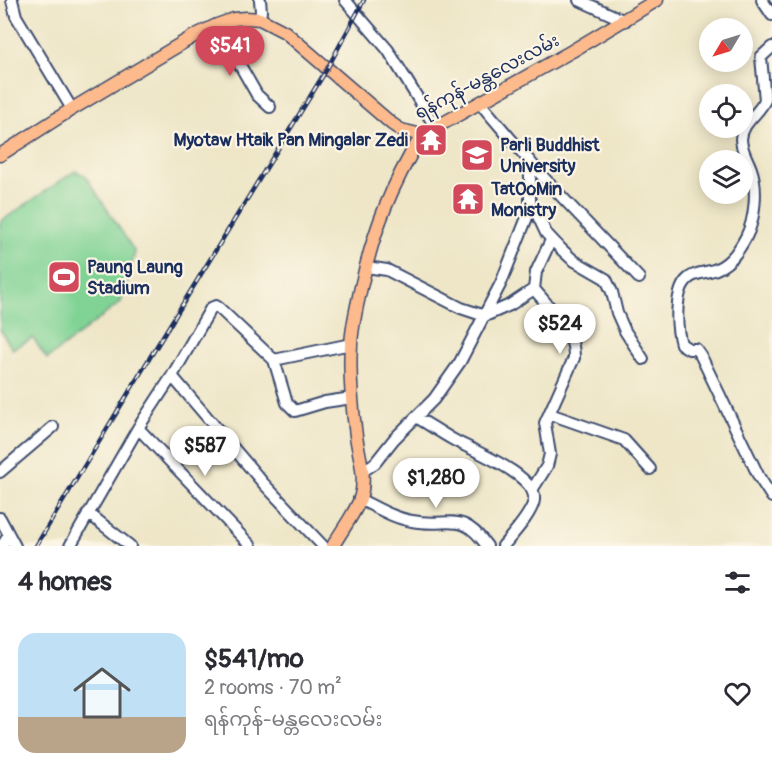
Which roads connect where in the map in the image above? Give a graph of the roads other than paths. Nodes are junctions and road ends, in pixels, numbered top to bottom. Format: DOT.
graph roads {
  1 [pos="12,0"];
  2 [pos="260,0"];
  3 [pos="345,0"];
  4 [pos="579,0"];
  5 [pos="657,0"];
  6 [pos="762,0"];
  7 [pos="646,4"];
  8 [pos="772,15"];
  9 [pos="260,20"];
  10 [pos="625,21"];
  11 [pos="217,25"];
  12 [pos="772,47"];
  13 [pos="480,103"];
  14 [pos="270,107"];
  15 [pos="72,109"];
  16 [pos="436,128"];
  17 [pos="422,135"];
  18 [pos="0,155"];
  19 [pos="530,161"];
  20 [pos="530,209"];
  21 [pos="551,240"];
  22 [pos="366,267"];
  23 [pos="639,278"];
  24 [pos="534,289"];
  25 [pos="485,316"];
  26 [pos="351,344"];
  27 [pos="643,359"];
  28 [pos="274,360"];
  29 [pos="172,376"];
  30 [pos="352,398"];
  31 [pos="550,414"];
  32 [pos="416,417"];
  33 [pos="53,427"];
  34 [pos="138,428"];
  35 [pos="650,469"];
  36 [pos="363,471"];
  37 [pos="0,472"];
  38 [pos="532,490"];
  39 [pos="772,497"];
  40 [pos="359,499"];
  41 [pos="88,513"];
  42 [pos="0,518"];
  43 [pos="9,535"];
  44 [pos="2,546"];
  45 [pos="15,546"];
  46 [pos="70,546"];
  47 [pos="130,546"];
  48 [pos="251,546"];
  49 [pos="322,546"];
  50 [pos="333,546"];
  51 [pos="488,546"];
  52 [pos="503,546"];
  1 -- 15 [label="street"];
  2 -- 9 [label="street"];
  3 -- 16 [label="street"];
  4 -- 10 [label="street"];
  5 -- 7 [label="main road, ရန်ကုန်-မန္တလေးလမ်း"];
  6 -- 8 [label="street"];
  7 -- 10 [label="main road, ရန်ကုန်-မန္တလေးလမ်း"];
  9 -- 11 [label="main road, ရန်ကုန်-မန္တလေးလမ်း"];
  9 -- 17 [label="main road, ရန်ကုန်-မန္တလေးလမ်း"];
  10 -- 13 [label="main road, ရန်ကုန်-မန္တလေးလမ်း"];
  11 -- 14 [label="street"];
  11 -- 15 [label="main road, ရန်ကုန်-မန္တလေးလမ်း"];
  12 -- 39 [label="street"];
  13 -- 16 [label="main road, ရန်ကုန်-မန္တလေးလမ်း"];
  13 -- 19 [label="street"];
  15 -- 18 [label="main road, ရန်ကုန်-မန္တလေးလမ်း"];
  16 -- 17 [label="main road, ရန်ကုန်-မန္တလေးလမ်း"];
  17 -- 22 [label="main road"];
  19 -- 20 [label="street"];
  19 -- 23 [label="street"];
  20 -- 21 [label="street"];
  20 -- 25 [label="street"];
  21 -- 24 [label="street"];
  21 -- 27 [label="street"];
  22 -- 25 [label="street"];
  22 -- 26 [label="main road"];
  24 -- 25 [label="street"];
  24 -- 31 [label="street"];
  25 -- 32 [label="street"];
  26 -- 28 [label="street"];
  26 -- 30 [label="main road"];
  28 -- 29 [label="street"];
  28 -- 30 [label="street"];
  29 -- 34 [label="street"];
  29 -- 49 [label="street"];
  30 -- 36 [label="main road"];
  31 -- 35 [label="street"];
  31 -- 38 [label="street"];
  32 -- 36 [label="street"];
  32 -- 38 [label="street"];
  33 -- 37 [label="street"];
  34 -- 41 [label="street"];
  34 -- 48 [label="street"];
  36 -- 40 [label="main road"];
  38 -- 52 [label="street"];
  40 -- 50 [label="main road"];
  40 -- 51 [label="street"];
  41 -- 46 [label="street"];
  41 -- 47 [label="street"];
  42 -- 43 [label="street"];
  43 -- 44 [label="street"];
  43 -- 45 [label="street"];
}
